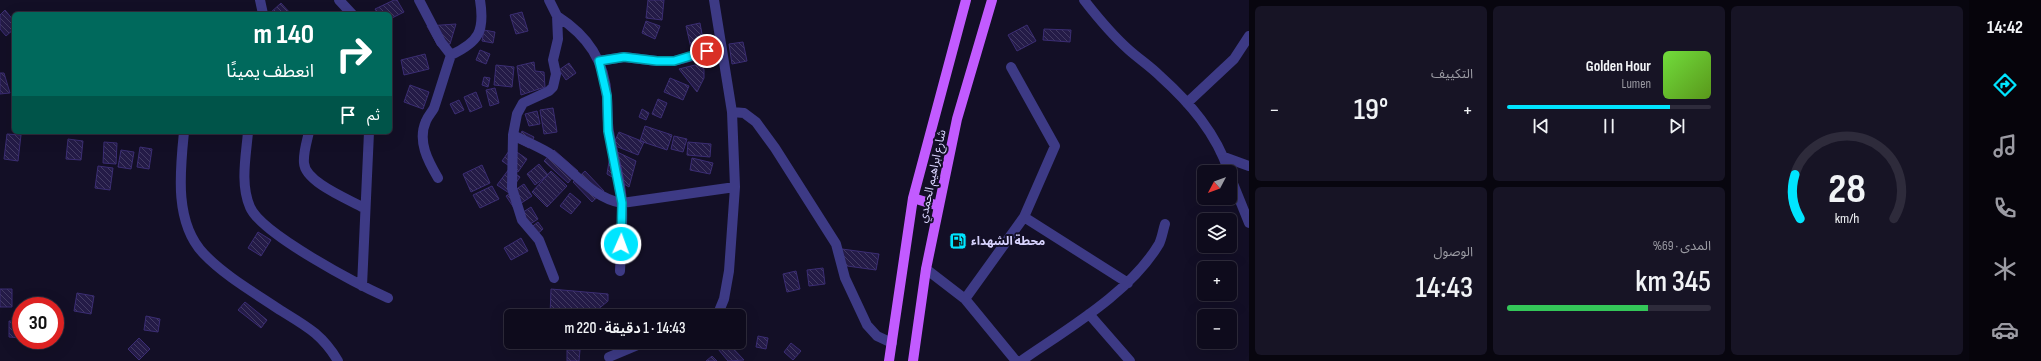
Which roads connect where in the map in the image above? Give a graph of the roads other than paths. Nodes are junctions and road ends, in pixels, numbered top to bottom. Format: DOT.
graph roads {
  1 [pos="260,0"];
  2 [pos="339,0"];
  3 [pos="419,0"];
  4 [pos="480,0"];
  5 [pos="549,0"];
  6 [pos="714,0"];
  7 [pos="966,0"];
  8 [pos="992,0"];
  9 [pos="1084,0"];
  10 [pos="263,12"];
  11 [pos="348,12"];
  12 [pos="557,16"];
  13 [pos="1249,36"];
  14 [pos="721,45"];
  15 [pos="451,55"];
  16 [pos="599,61"];
  17 [pos="1011,67"];
  18 [pos="1187,103"];
  19 [pos="732,112"];
  20 [pos="184,134"];
  21 [pos="248,134"];
  22 [pos="309,134"];
  23 [pos="368,134"];
  24 [pos="513,136"];
  25 [pos="1224,157"];
  26 [pos="1227,165"];
  27 [pos="1249,166"];
  28 [pos="438,178"];
  29 [pos="735,187"];
  30 [pos="1237,193"];
  31 [pos="913,198"];
  32 [pos="622,203"];
  33 [pos="939,206"];
  34 [pos="364,208"];
  35 [pos="1024,217"];
  36 [pos="1249,223"];
  37 [pos="1166,224"];
  38 [pos="926,268"];
  39 [pos="620,271"];
  40 [pos="554,278"];
  41 [pos="1128,283"];
  42 [pos="362,286"];
  43 [pos="388,298"];
  44 [pos="965,300"];
  45 [pos="720,309"];
  46 [pos="1089,314"];
  47 [pos="892,343"];
  48 [pos="628,349"];
  49 [pos="609,357"];
  50 [pos="338,361"];
  51 [pos="889,361"];
  52 [pos="913,361"];
  53 [pos="1016,361"];
  54 [pos="1021,361"];
  55 [pos="1130,361"];
  1 -- 10 [label="street"];
  2 -- 11 [label="street"];
  3 -- 15 [label="street"];
  4 -- 15 [label="street"];
  5 -- 12 [label="street"];
  6 -- 14 [label="street"];
  7 -- 31 [label="main road, شارع ابراهيم الحمدي"];
  8 -- 33 [label="main road, شارع ابراهيم الحمدي"];
  9 -- 18 [label="street"];
  12 -- 16 [label="street"];
  12 -- 24 [label="street"];
  13 -- 18 [label="street"];
  14 -- 16 [label="street"];
  14 -- 19 [label="street"];
  15 -- 28 [label="street"];
  16 -- 32 [label="street"];
  17 -- 35 [label="street"];
  18 -- 25 [label="street"];
  19 -- 29 [label="street"];
  19 -- 47 [label="street"];
  20 -- 50 [label="street"];
  21 -- 42 [label="street"];
  22 -- 34 [label="street"];
  23 -- 34 [label="street"];
  24 -- 32 [label="street"];
  24 -- 40 [label="street"];
  25 -- 26 [label="street"];
  25 -- 27 [label="street"];
  29 -- 32 [label="street"];
  29 -- 45 [label="street"];
  30 -- 36 [label="street"];
  31 -- 33 [label="main road"];
  31 -- 47 [label="main road, شارع ابراهيم الحمدي"];
  32 -- 39 [label="street"];
  33 -- 38 [label="main road, شارع ابراهيم الحمدي"];
  34 -- 42 [label="street"];
  35 -- 41 [label="street"];
  35 -- 44 [label="street"];
  37 -- 41 [label="street"];
  38 -- 44 [label="street"];
  38 -- 52 [label="main road, شارع ابراهيم الحمدي"];
  41 -- 46 [label="street"];
  42 -- 43 [label="street"];
  44 -- 53 [label="street"];
  46 -- 54 [label="street"];
  46 -- 55 [label="street"];
  47 -- 51 [label="main road, شارع ابراهيم الحمدي"];
  48 -- 49 [label="street"];
}
